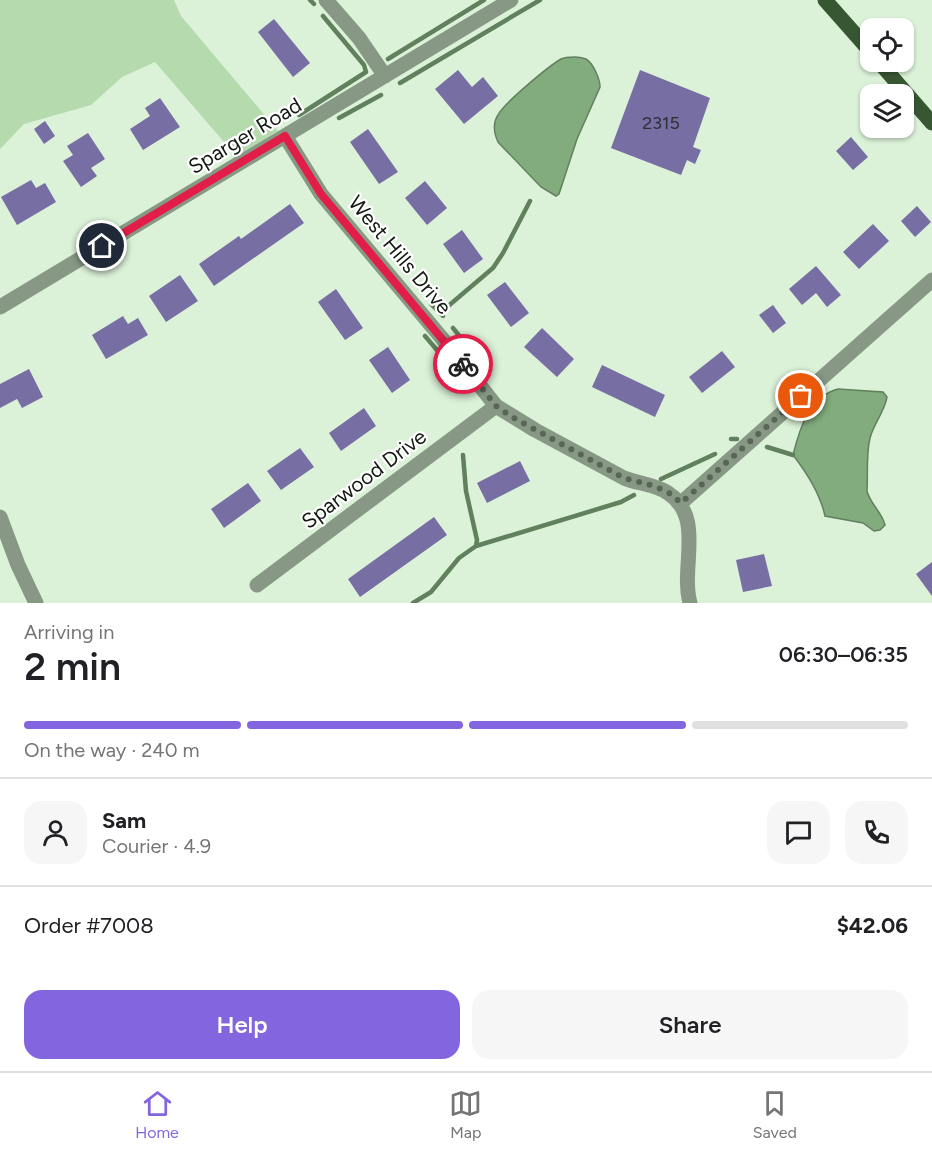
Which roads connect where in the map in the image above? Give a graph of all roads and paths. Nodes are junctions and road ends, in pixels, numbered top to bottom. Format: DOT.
graph roads {
  1 [pos="326,0"];
  2 [pos="511,0"];
  3 [pos="825,0"];
  4 [pos="860,40"];
  5 [pos="888,72"];
  6 [pos="385,76"];
  7 [pos="932,123"];
  8 [pos="285,136"];
  9 [pos="932,280"];
  10 [pos="0,307"];
  11 [pos="496,406"];
  12 [pos="681,503"];
  13 [pos="0,517"];
  14 [pos="257,585"];
  15 [pos="36,603"];
  16 [pos="690,603"];
  1 -- 6 [label="street"];
  2 -- 6 [label="street, Sparger Road"];
  3 -- 4 [label="main road"];
  5 -- 7 [label="main road"];
  6 -- 8 [label="street, Sparger Road"];
  8 -- 10 [label="street, Sparger Road"];
  8 -- 11 [label="street, West Hills Drive"];
  9 -- 12 [label="street"];
  11 -- 12 [label="street, West Hills Drive"];
  11 -- 14 [label="street, Sparwood Drive"];
  12 -- 16 [label="street"];
  13 -- 15 [label="street"];
}
